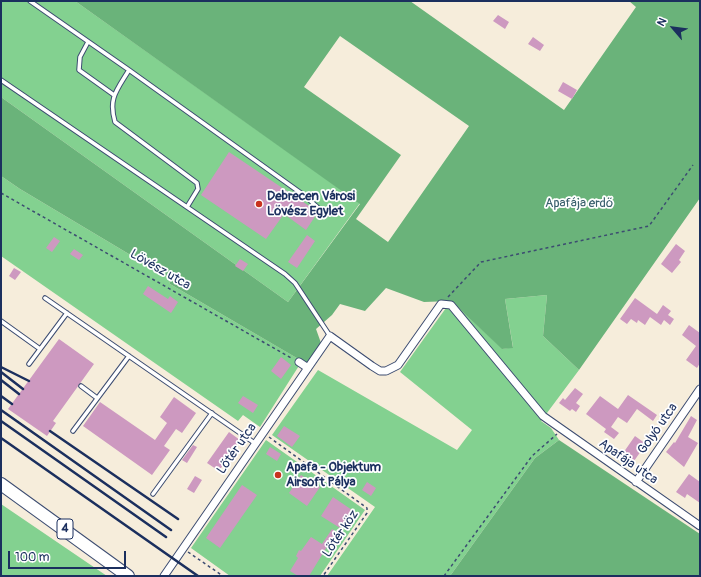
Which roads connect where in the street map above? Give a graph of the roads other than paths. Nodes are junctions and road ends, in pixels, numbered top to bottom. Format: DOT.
graph roads {
  1 [pos="30,1"];
  2 [pos="88,42"];
  3 [pos="129,70"];
  4 [pos="1,80"];
  5 [pos="114,95"];
  6 [pos="187,207"];
  7 [pos="326,215"];
  8 [pos="45,298"];
  9 [pos="66,313"];
  10 [pos="1,321"];
  11 [pos="330,336"];
  12 [pos="40,349"];
  13 [pos="129,356"];
  14 [pos="299,362"];
  15 [pos="29,364"];
  16 [pos="308,368"];
  17 [pos="81,386"];
  18 [pos="700,390"];
  19 [pos="97,398"];
  20 [pos="212,413"];
  21 [pos="72,431"];
  22 [pos="256,444"];
  23 [pos="636,482"];
  24 [pos="1,484"];
  25 [pos="153,494"];
  26 [pos="700,526"];
  27 [pos="128,576"];
  28 [pos="164,576"];
  1 -- 2 [label="lane"];
  2 -- 3 [label="lane"];
  2 -- 5 [label="lane"];
  3 -- 5 [label="lane"];
  3 -- 7 [label="lane"];
  4 -- 6 [label="lane"];
  5 -- 6 [label="lane"];
  6 -- 11 [label="lane"];
  8 -- 9 [label="lane"];
  9 -- 12 [label="lane"];
  9 -- 13 [label="lane"];
  10 -- 12 [label="lane"];
  11 -- 16 [label="street, Lőtér utca"];
  11 -- 23 [label="street, Apafája utca"];
  12 -- 15 [label="lane"];
  13 -- 19 [label="lane"];
  13 -- 20 [label="lane"];
  14 -- 16 [label="street"];
  16 -- 22 [label="street, Lőtér utca"];
  17 -- 19 [label="lane"];
  18 -- 23 [label="street, Golyó utca"];
  19 -- 21 [label="lane"];
  20 -- 22 [label="lane"];
  20 -- 25 [label="lane"];
  22 -- 28 [label="street, Lőtér utca"];
  23 -- 26 [label="street, Apafája utca"];
  24 -- 27 [label="main road, 4"];
}
